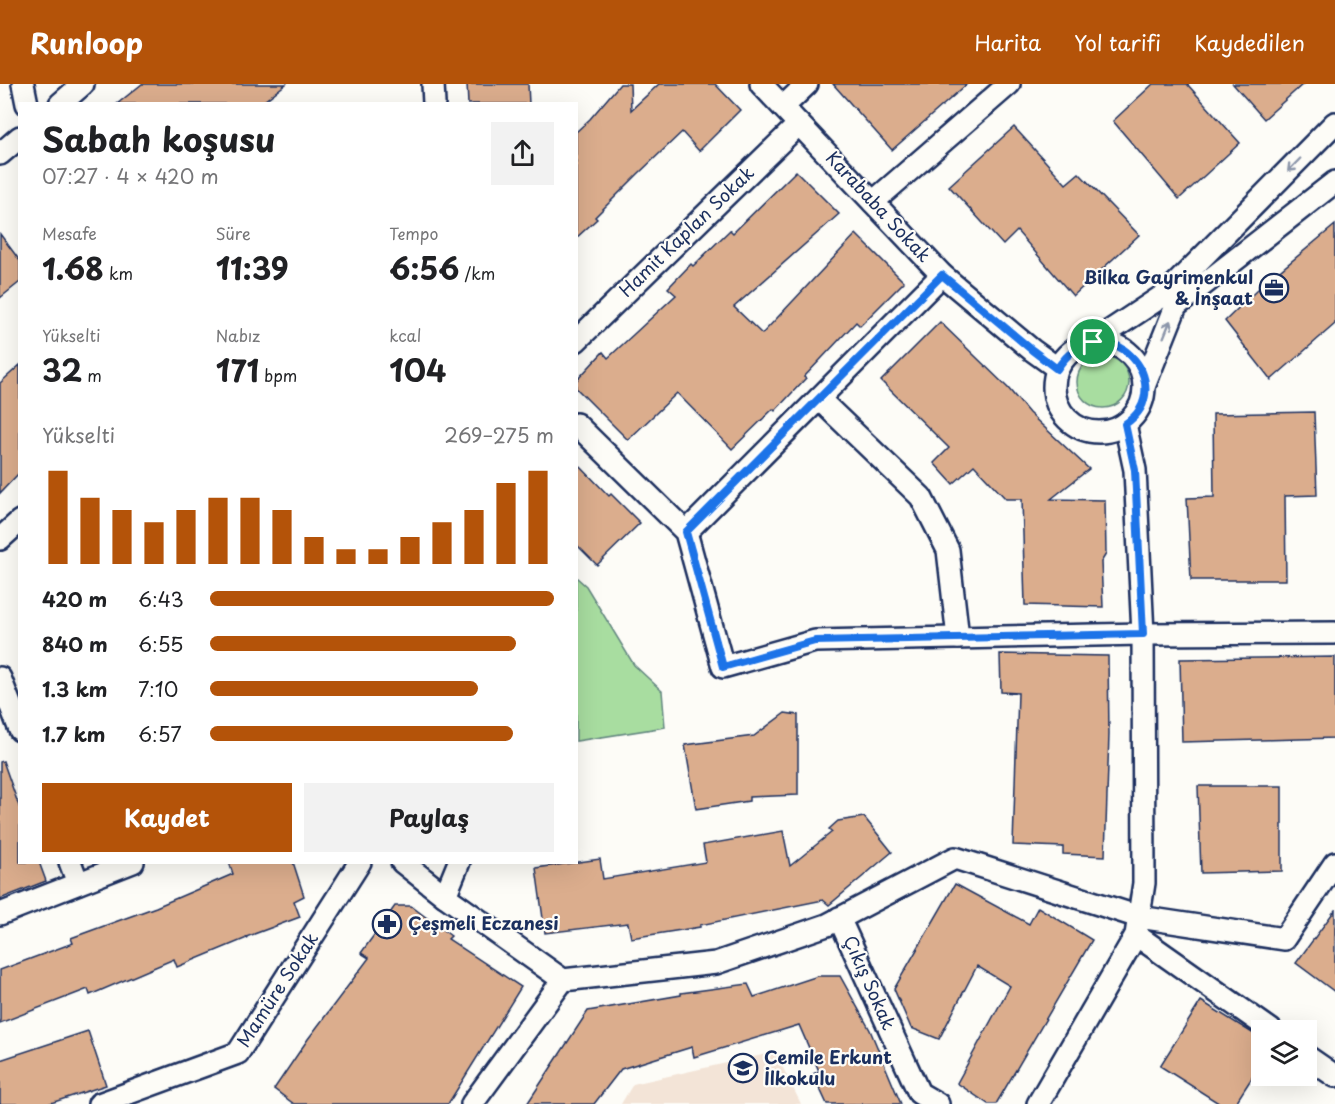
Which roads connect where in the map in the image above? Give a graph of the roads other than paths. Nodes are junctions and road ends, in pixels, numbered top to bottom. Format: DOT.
graph roads {
  1 [pos="23,84"];
  2 [pos="83,84"];
  3 [pos="433,84"];
  4 [pos="761,84"];
  5 [pos="807,84"];
  6 [pos="1009,84"];
  7 [pos="27,102"];
  8 [pos="62,102"];
  9 [pos="434,102"];
  10 [pos="783,107"];
  11 [pos="1335,123"];
  12 [pos="799,124"];
  13 [pos="18,139"];
  14 [pos="0,154"];
  15 [pos="1335,183"];
  16 [pos="873,202"];
  17 [pos="942,275"];
  18 [pos="578,339"];
  19 [pos="1093,342"];
  20 [pos="1057,369"];
  21 [pos="1145,384"];
  22 [pos="819,399"];
  23 [pos="1125,424"];
  24 [pos="578,426"];
  25 [pos="18,523"];
  26 [pos="686,532"];
  27 [pos="0,539"];
  28 [pos="1335,633"];
  29 [pos="1143,634"];
  30 [pos="958,638"];
  31 [pos="0,678"];
  32 [pos="18,725"];
  33 [pos="1335,862"];
  34 [pos="71,864"];
  35 [pos="128,864"];
  36 [pos="359,864"];
  37 [pos="405,864"];
  38 [pos="458,864"];
  39 [pos="78,883"];
  40 [pos="445,896"];
  41 [pos="0,914"];
  42 [pos="840,918"];
  43 [pos="1138,926"];
  44 [pos="563,980"];
  45 [pos="1258,1020"];
  46 [pos="1317,1064"];
  47 [pos="1335,1076"];
  48 [pos="99,1104"];
  49 [pos="472,1104"];
  50 [pos="938,1104"];
  51 [pos="1038,1104"];
  1 -- 7 [label="street"];
  2 -- 8 [label="street"];
  3 -- 9 [label="street"];
  4 -- 10 [label="street, Karababa Sokak"];
  5 -- 10 [label="street"];
  6 -- 16 [label="street"];
  10 -- 12 [label="street, Karababa Sokak"];
  11 -- 19 [label="street, one-way"];
  12 -- 16 [label="street, Karababa Sokak"];
  12 -- 18 [label="street, Hamit Kaplan Sokak"];
  13 -- 14 [label="street"];
  21 -- 15 [label="street, one-way"];
  16 -- 17 [label="street, Karababa Sokak"];
  17 -- 20 [label="street, Karababa Sokak"];
  17 -- 22 [label="street"];
  19 -- 20 [label="street"];
  19 -- 21 [label="street"];
  20 -- 23 [label="street"];
  21 -- 23 [label="street"];
  22 -- 26 [label="street"];
  22 -- 30 [label="street"];
  23 -- 29 [label="street"];
  24 -- 26 [label="street"];
  25 -- 27 [label="street"];
  26 -- 30 [label="street"];
  28 -- 29 [label="street"];
  29 -- 30 [label="street"];
  29 -- 43 [label="street"];
  31 -- 32 [label="street"];
  33 -- 43 [label="street"];
  34 -- 39 [label="street"];
  35 -- 39 [label="street"];
  36 -- 48 [label="street, Mamüre Sokak"];
  37 -- 40 [label="street"];
  38 -- 40 [label="street"];
  39 -- 41 [label="street"];
  40 -- 44 [label="street"];
  42 -- 43 [label="street"];
  42 -- 44 [label="street"];
  42 -- 50 [label="street, Çıkış Sokak"];
  43 -- 45 [label="street"];
  43 -- 51 [label="street"];
  44 -- 49 [label="street"];
  46 -- 47 [label="street"];
}
